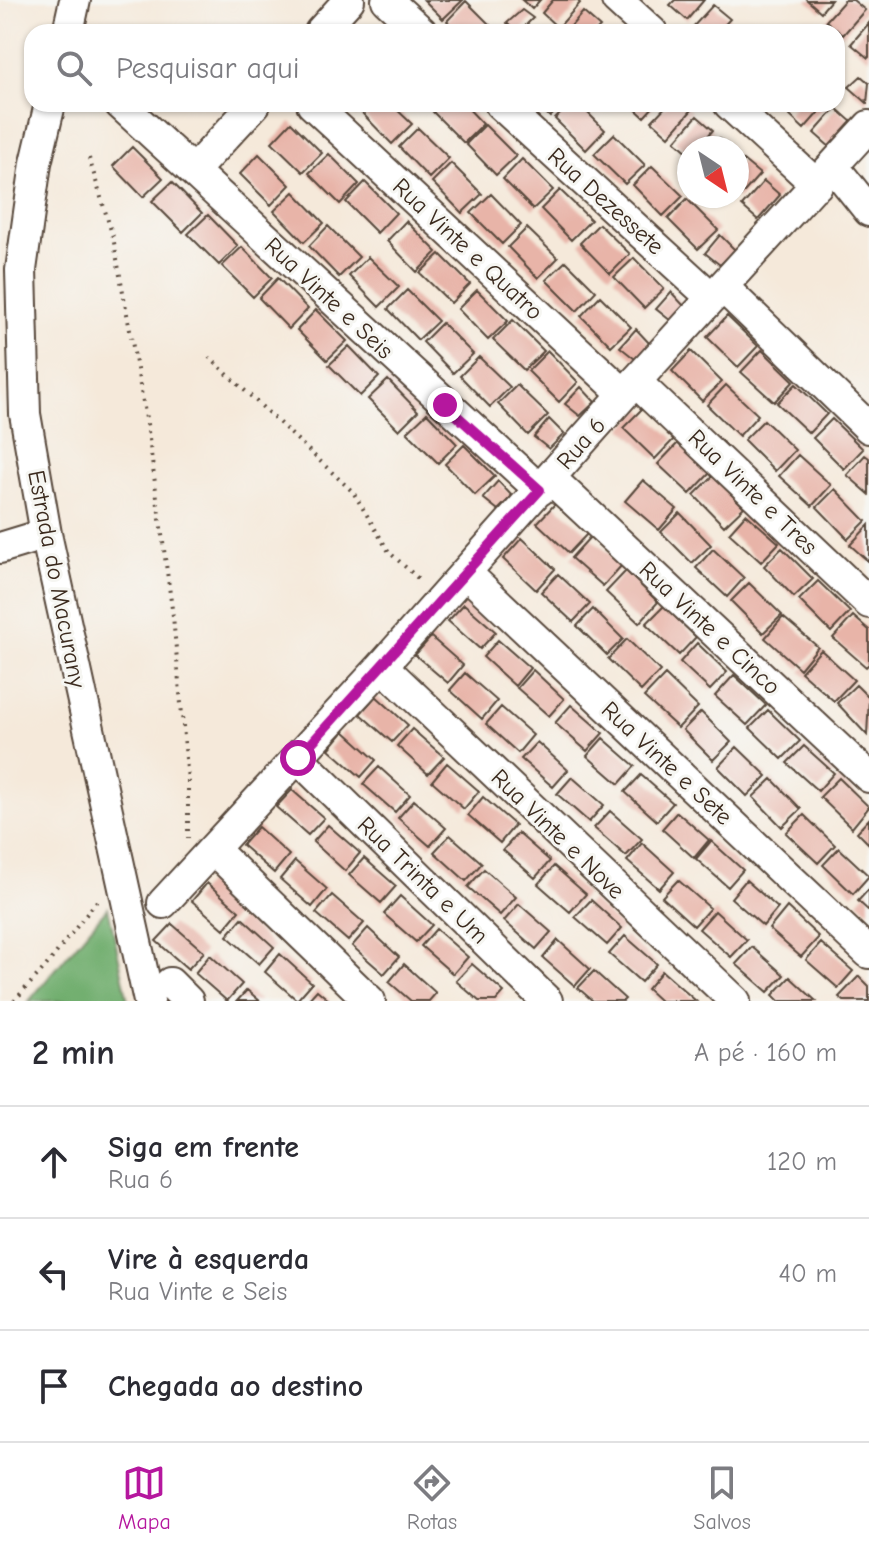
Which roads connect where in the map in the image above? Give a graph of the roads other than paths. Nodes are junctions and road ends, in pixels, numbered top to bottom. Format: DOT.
graph roads {
  1 [pos="75,0"];
  2 [pos="349,0"];
  3 [pos="387,0"];
  4 [pos="617,0"];
  5 [pos="70,24"];
  6 [pos="327,24"];
  7 [pos="413,24"];
  8 [pos="643,24"];
  9 [pos="48,112"];
  10 [pos="129,112"];
  11 [pos="248,112"];
  12 [pos="321,112"];
  13 [pos="509,112"];
  14 [pos="740,112"];
  15 [pos="869,126"];
  16 [pos="193,171"];
  17 [pos="826,176"];
  18 [pos="869,211"];
  19 [pos="718,292"];
  20 [pos="630,388"];
  21 [pos="869,428"];
  22 [pos="545,484"];
  23 [pos="46,534"];
  24 [pos="0,548"];
  25 [pos="466,573"];
  26 [pos="869,603"];
  27 [pos="382,666"];
  28 [pos="298,758"];
  29 [pos="869,777"];
  30 [pos="213,849"];
  31 [pos="163,903"];
  32 [pos="869,953"];
  33 [pos="169,995"];
  34 [pos="370,1001"];
  35 [pos="547,1001"];
  36 [pos="735,1001"];
  1 -- 5 [label="street"];
  2 -- 6 [label="street"];
  3 -- 7 [label="street"];
  4 -- 8 [label="street"];
  9 -- 23 [label="street, Estrada do Macurany"];
  10 -- 16 [label="street, Rua Vinte e Seis"];
  11 -- 16 [label="street"];
  12 -- 20 [label="street, Rua Vinte e Quatro"];
  13 -- 19 [label="street, Rua Dezessete"];
  14 -- 17 [label="street"];
  15 -- 17 [label="street, Rua 6"];
  16 -- 22 [label="street, Rua Vinte e Seis"];
  17 -- 18 [label="street"];
  17 -- 19 [label="street, Rua 6"];
  19 -- 20 [label="street, Rua 6"];
  19 -- 21 [label="street, Rua Dezessete"];
  20 -- 22 [label="street, Rua 6"];
  20 -- 26 [label="street, Rua Vinte e Tres"];
  22 -- 25 [label="street, Rua 6"];
  22 -- 29 [label="street, Rua Vinte e Cinco"];
  23 -- 24 [label="street"];
  23 -- 33 [label="street, Estrada do Macurany"];
  25 -- 27 [label="street, Rua 6"];
  25 -- 32 [label="street, Rua Vinte e Sete"];
  27 -- 28 [label="street, Rua 6"];
  27 -- 36 [label="street, Rua Vinte e Nove"];
  28 -- 30 [label="street, Rua 6"];
  28 -- 35 [label="street, Rua Trinta e Um"];
  30 -- 31 [label="street, Rua 6"];
  30 -- 34 [label="street"];
}
